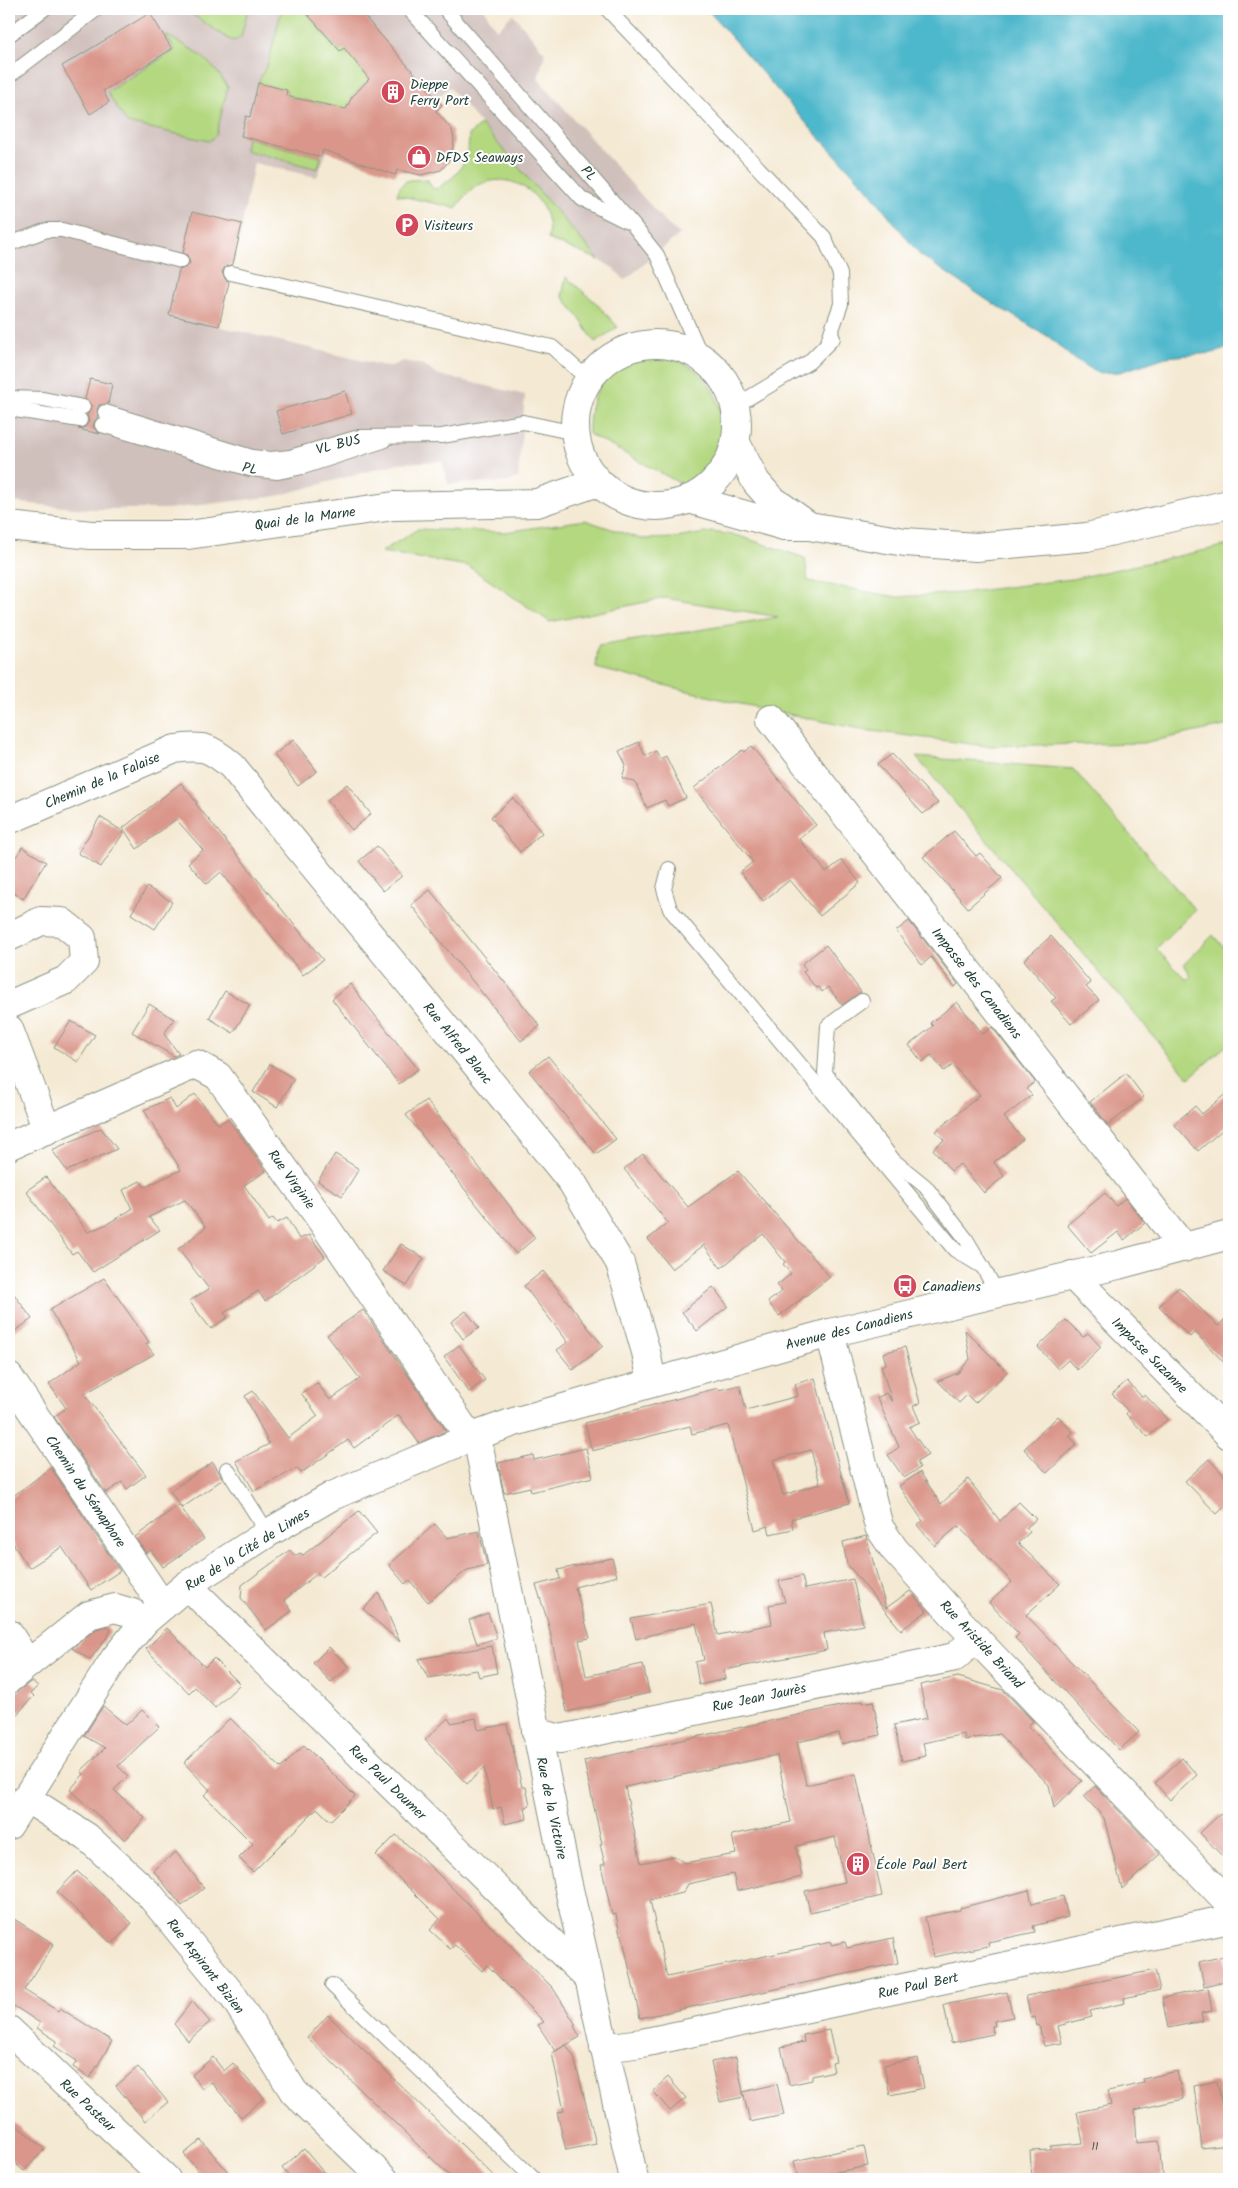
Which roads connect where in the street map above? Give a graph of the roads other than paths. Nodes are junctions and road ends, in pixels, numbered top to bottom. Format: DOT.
graph roads {
  1 [pos="44,9"];
  2 [pos="97,9"];
  3 [pos="409,9"];
  4 [pos="446,9"];
  5 [pos="607,9"];
  6 [pos="9,35"];
  7 [pos="9,76"];
  8 [pos="633,224"];
  9 [pos="9,244"];
  10 [pos="181,261"];
  11 [pos="231,272"];
  12 [pos="702,358"];
  13 [pos="589,380"];
  14 [pos="9,398"];
  15 [pos="735,406"];
  16 [pos="9,409"];
  17 [pos="104,419"];
  18 [pos="575,433"];
  19 [pos="736,442"];
  20 [pos="598,482"];
  21 [pos="689,499"];
  22 [pos="1229,504"];
  23 [pos="9,526"];
  24 [pos="809,526"];
  25 [pos="771,719"];
  26 [pos="198,746"];
  27 [pos="9,820"];
  28 [pos="669,868"];
  29 [pos="9,937"];
  30 [pos="862,1001"];
  31 [pos="9,1005"];
  32 [pos="9,1029"];
  33 [pos="47,1130"];
  34 [pos="9,1146"];
  35 [pos="1229,1235"];
  36 [pos="1184,1248"];
  37 [pos="983,1267"];
  38 [pos="1072,1275"];
  39 [pos="998,1293"];
  40 [pos="830,1333"];
  41 [pos="9,1377"];
  42 [pos="652,1382"];
  43 [pos="1229,1435"];
  44 [pos="472,1437"];
  45 [pos="227,1469"];
  46 [pos="268,1533"];
  47 [pos="187,1585"];
  48 [pos="154,1613"];
  49 [pos="9,1634"];
  50 [pos="976,1638"];
  51 [pos="18,1671"];
  52 [pos="536,1732"];
  53 [pos="26,1798"];
  54 [pos="9,1825"];
  55 [pos="1229,1903"];
  56 [pos="1229,1913"];
  57 [pos="589,1980"];
  58 [pos="332,1984"];
  59 [pos="9,2030"];
  60 [pos="604,2048"];
  61 [pos="166,2179"];
  62 [pos="384,2179"];
  63 [pos="534,2179"];
  64 [pos="634,2179"];
  1 -- 6 [label="lane"];
  2 -- 7 [label="lane"];
  3 -- 8 [label="lane"];
  4 -- 8 [label="lane, PL"];
  5 -- 15 [label="lane"];
  8 -- 12 [label="lane, PL"];
  9 -- 10 [label="lane"];
  11 -- 13 [label="lane"];
  12 -- 13 [label="street"];
  12 -- 15 [label="street"];
  13 -- 18 [label="street"];
  14 -- 16 [label="lane"];
  15 -- 19 [label="street"];
  17 -- 18 [label="lane, VL BUS"];
  18 -- 20 [label="street"];
  19 -- 21 [label="street"];
  19 -- 24 [label="street"];
  20 -- 21 [label="street"];
  20 -- 23 [label="street, Quai de la Marne"];
  21 -- 24 [label="street"];
  22 -- 24 [label="street"];
  25 -- 36 [label="street, Impasse des Canadiens"];
  26 -- 27 [label="street, Chemin de la Falaise"];
  26 -- 42 [label="street, Rue Alfred Blanc"];
  28 -- 37 [label="lane"];
  29 -- 31 [label="street"];
  30 -- 37 [label="lane"];
  32 -- 33 [label="street"];
  33 -- 34 [label="street, Rue Virginie"];
  33 -- 44 [label="street, Rue Virginie"];
  35 -- 36 [label="street, Avenue des Canadiens"];
  36 -- 38 [label="street, Avenue des Canadiens"];
  37 -- 39 [label="lane"];
  38 -- 39 [label="street, Avenue des Canadiens"];
  38 -- 43 [label="street, Impasse Suzanne"];
  39 -- 40 [label="street, Avenue des Canadiens"];
  40 -- 42 [label="street, Avenue des Canadiens"];
  40 -- 50 [label="street, Rue Aristide Briand"];
  41 -- 48 [label="street, Chemin du Sémaphore"];
  42 -- 44 [label="street, Avenue des Canadiens"];
  44 -- 46 [label="street, Rue de la Cité de Limes"];
  44 -- 52 [label="street, Rue de la Victoire"];
  45 -- 46 [label="lane"];
  46 -- 47 [label="street, Rue de la Cité de Limes"];
  47 -- 48 [label="street, Rue de la Cité de Limes"];
  47 -- 57 [label="street, Rue Paul Doumer"];
  48 -- 51 [label="street"];
  48 -- 53 [label="street, Rue de la Cité de Limes"];
  49 -- 51 [label="street"];
  50 -- 52 [label="street, Rue Jean Jaurès"];
  50 -- 55 [label="street, Rue Aristide Briand"];
  52 -- 57 [label="street, Rue de la Victoire"];
  53 -- 54 [label="street, Rue de la Cité de Limes"];
  53 -- 62 [label="street, Rue Aspirant Bizien"];
  56 -- 60 [label="street, Rue Paul Bert"];
  57 -- 60 [label="street, Rue de la Victoire"];
  58 -- 63 [label="lane"];
  59 -- 61 [label="street, Rue Pasteur"];
  60 -- 64 [label="street, Rue de la Victoire"];
}
